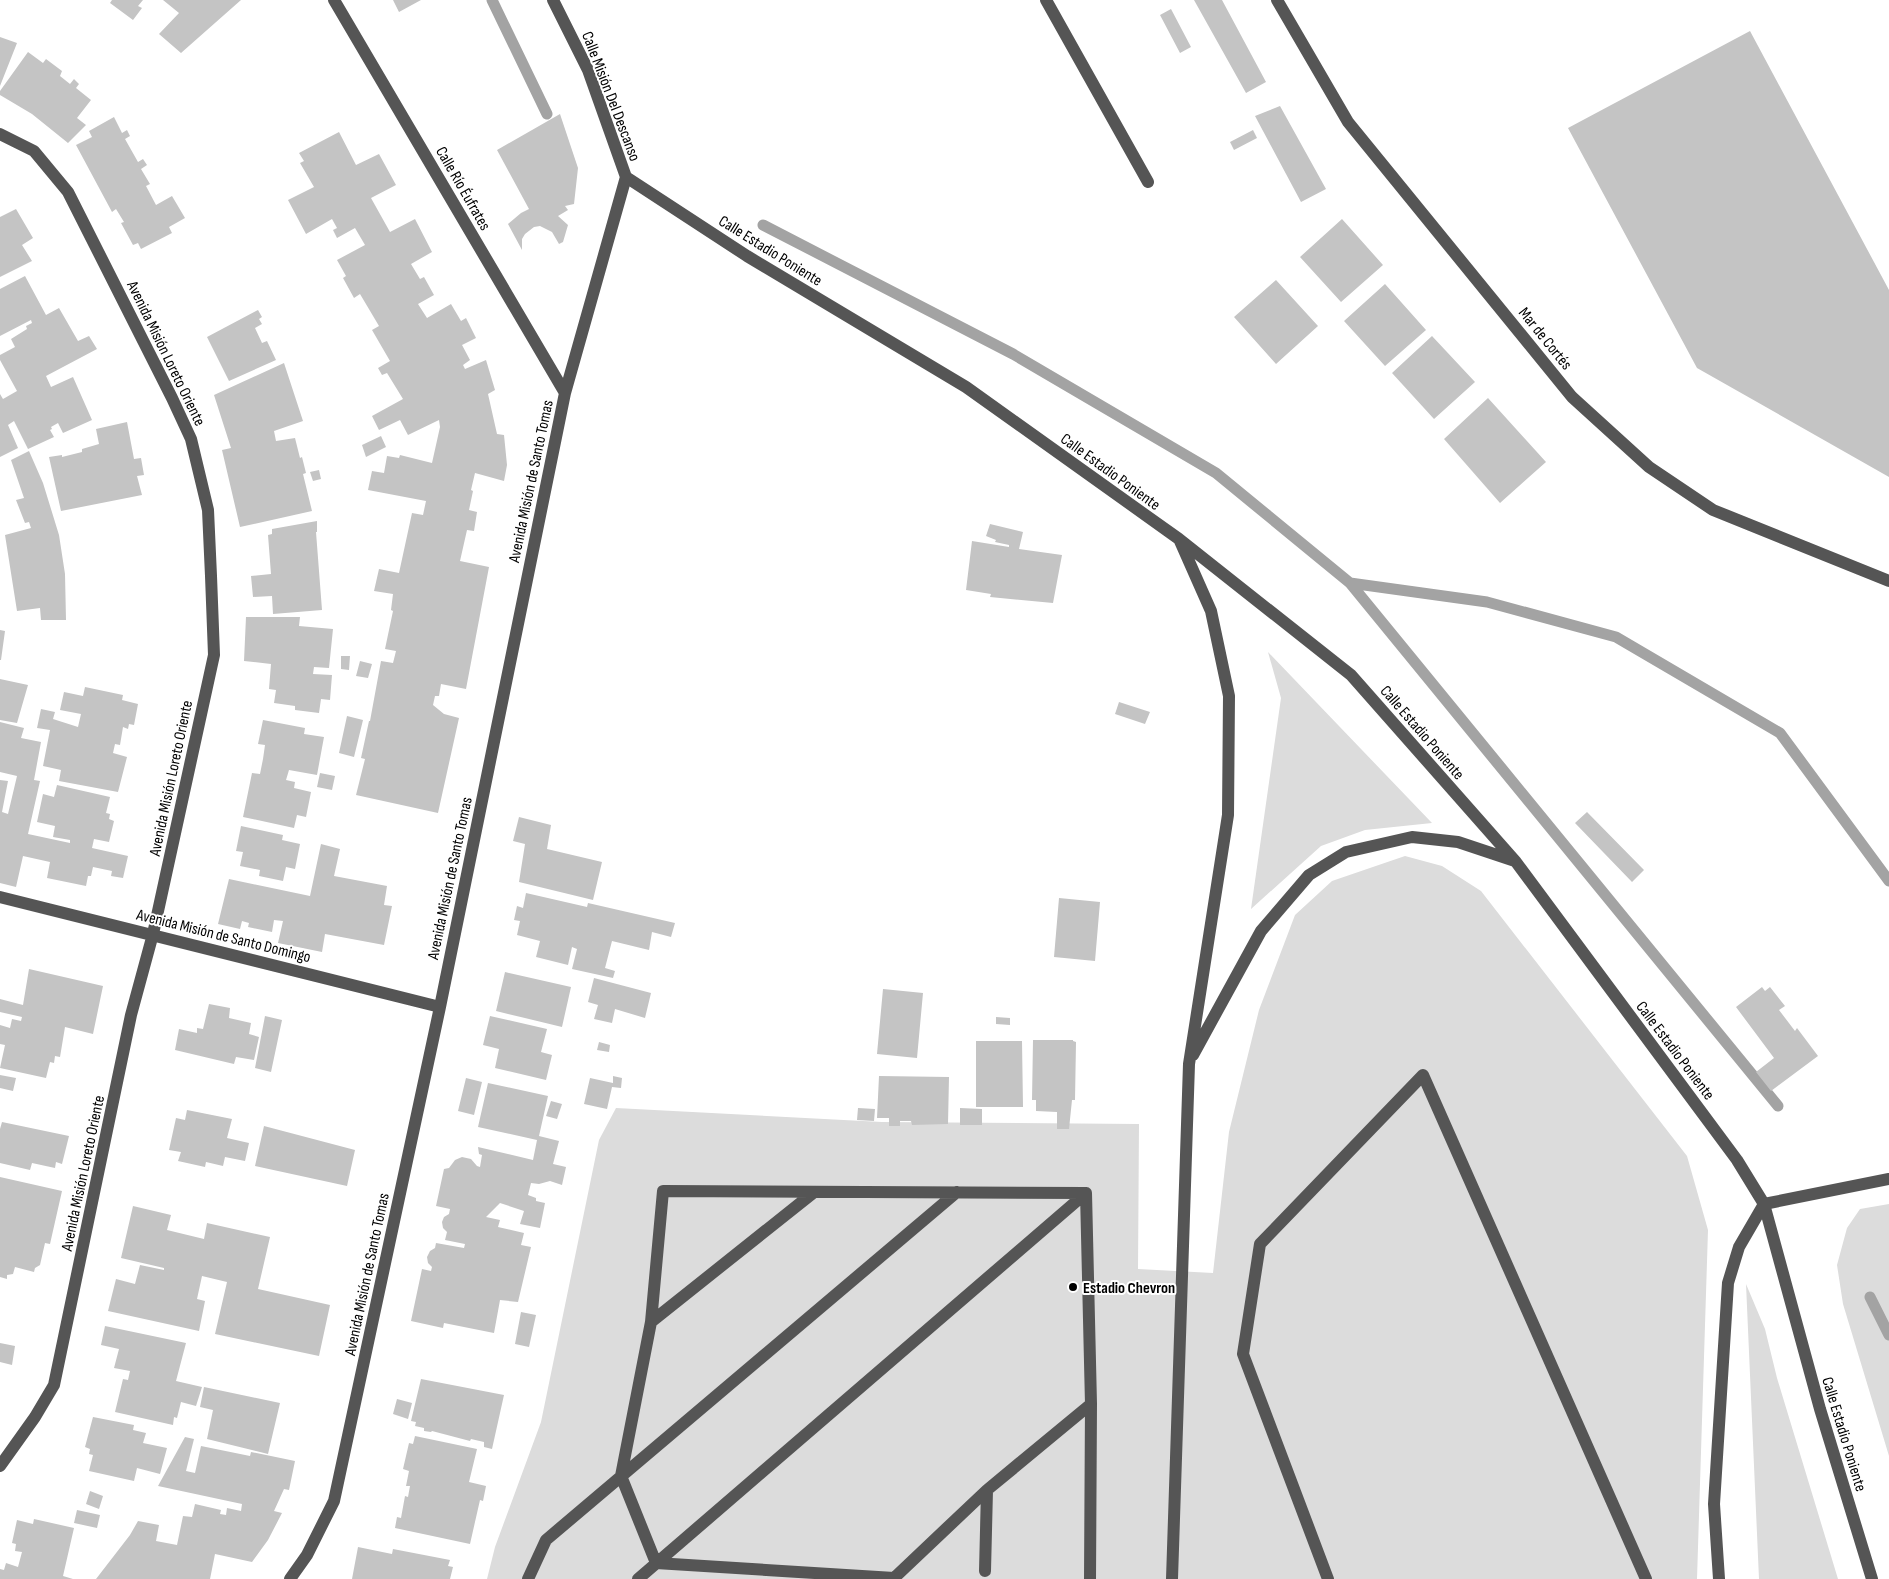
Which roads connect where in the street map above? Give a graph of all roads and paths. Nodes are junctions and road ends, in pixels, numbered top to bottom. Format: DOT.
graph roads {
  1 [pos="334,0"];
  2 [pos="553,0"];
  3 [pos="1046,0"];
  4 [pos="1277,0"];
  5 [pos="0,134"];
  6 [pos="626,177"];
  7 [pos="1148,182"];
  8 [pos="565,393"];
  9 [pos="1179,539"];
  10 [pos="1889,581"];
  11 [pos="1516,862"];
  12 [pos="0,897"];
  13 [pos="153,934"];
  14 [pos="440,1006"];
  15 [pos="1189,1064"];
  16 [pos="1889,1179"];
  17 [pos="957,1192"];
  18 [pos="813,1193"];
  19 [pos="1086,1193"];
  20 [pos="1764,1204"];
  21 [pos="651,1322"];
  22 [pos="1091,1404"];
  23 [pos="0,1466"];
  24 [pos="621,1476"];
  25 [pos="987,1490"];
  26 [pos="656,1563"];
  27 [pos="984,1571"];
  28 [pos="290,1579"];
  29 [pos="528,1579"];
  30 [pos="638,1579"];
  31 [pos="1090,1579"];
  32 [pos="1172,1579"];
  33 [pos="1328,1579"];
  34 [pos="1646,1579"];
  35 [pos="1719,1579"];
  36 [pos="1872,1579"];
  1 -- 8 [label="street, Calle Río Éufrates"];
  2 -- 6 [label="street, Calle Misión Del Descanso"];
  3 -- 7 [label="street"];
  4 -- 10 [label="street, Mar de Cortés"];
  5 -- 13 [label="street, Avenida Misión Loreto Oriente"];
  6 -- 8 [label="street, Avenida Misión de Santo Tomas"];
  6 -- 9 [label="street, Calle Estadio Poniente"];
  8 -- 14 [label="street, Avenida Misión de Santo Tomas"];
  9 -- 11 [label="street, Calle Estadio Poniente"];
  9 -- 15 [label="street"];
  11 -- 15 [label="street"];
  11 -- 20 [label="street, Calle Estadio Poniente"];
  12 -- 13 [label="street, Avenida Misión de Santo Domingo"];
  13 -- 14 [label="street, Avenida Misión de Santo Domingo"];
  13 -- 23 [label="street, Avenida Misión Loreto Oriente"];
  14 -- 28 [label="street, Avenida Misión de Santo Tomas"];
  15 -- 32 [label="street"];
  16 -- 20 [label="street"];
  17 -- 18 [label="street"];
  17 -- 19 [label="street"];
  17 -- 24 [label="street"];
  18 -- 21 [label="street"];
  18 -- 21 [label="street"];
  19 -- 22 [label="street"];
  19 -- 26 [label="street"];
  20 -- 35 [label="street"];
  20 -- 36 [label="street, Calle Estadio Poniente"];
  21 -- 24 [label="street"];
  22 -- 25 [label="street"];
  22 -- 31 [label="street"];
  24 -- 26 [label="street"];
  24 -- 29 [label="street"];
  25 -- 26 [label="street"];
  25 -- 27 [label="street"];
  26 -- 30 [label="street"];
  33 -- 34 [label="street"];
}
